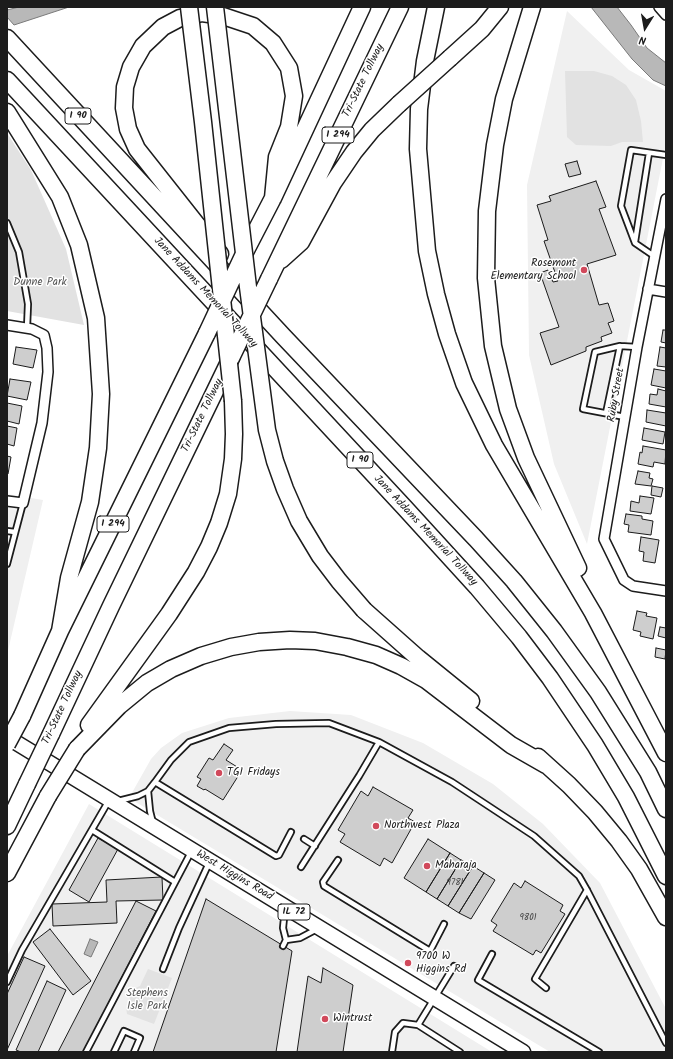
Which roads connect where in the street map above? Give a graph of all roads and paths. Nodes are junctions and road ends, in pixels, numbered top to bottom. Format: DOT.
graph roads {
  1 [pos="189,7"];
  2 [pos="215,7"];
  3 [pos="362,7"];
  4 [pos="400,7"];
  5 [pos="436,7"];
  6 [pos="500,7"];
  7 [pos="532,7"];
  8 [pos="659,7"];
  9 [pos="666,15"];
  10 [pos="7,38"];
  11 [pos="7,80"];
  12 [pos="7,112"];
  13 [pos="649,153"];
  14 [pos="666,155"];
  15 [pos="273,198"];
  16 [pos="666,200"];
  17 [pos="7,223"];
  18 [pos="635,243"];
  19 [pos="654,256"];
  20 [pos="276,263"];
  21 [pos="238,287"];
  22 [pos="648,290"];
  23 [pos="666,292"];
  24 [pos="7,325"];
  25 [pos="27,328"];
  26 [pos="620,346"];
  27 [pos="637,347"];
  28 [pos="606,413"];
  29 [pos="625,417"];
  30 [pos="7,501"];
  31 [pos="23,503"];
  32 [pos="7,531"];
  33 [pos="15,532"];
  34 [pos="7,564"];
  35 [pos="666,591"];
  36 [pos="593,613"];
  37 [pos="60,631"];
  38 [pos="7,737"];
  39 [pos="379,742"];
  40 [pos="7,744"];
  41 [pos="77,749"];
  42 [pos="666,753"];
  43 [pos="546,764"];
  44 [pos="154,782"];
  45 [pos="148,791"];
  46 [pos="111,801"];
  47 [pos="666,809"];
  48 [pos="7,826"];
  49 [pos="154,827"];
  50 [pos="92,830"];
  51 [pos="291,832"];
  52 [pos="304,839"];
  53 [pos="315,846"];
  54 [pos="192,850"];
  55 [pos="338,860"];
  56 [pos="210,861"];
  57 [pos="301,867"];
  58 [pos="7,873"];
  59 [pos="666,876"];
  60 [pos="175,882"];
  61 [pos="587,890"];
  62 [pos="285,907"];
  63 [pos="666,917"];
  64 [pos="444,924"];
  65 [pos="319,928"];
  66 [pos="286,940"];
  67 [pos="283,946"];
  68 [pos="492,954"];
  69 [pos="454,966"];
  70 [pos="163,969"];
  71 [pos="7,982"];
  72 [pos="546,988"];
  73 [pos="434,998"];
  74 [pos="418,1025"];
  75 [pos="666,1043"];
  76 [pos="86,1052"];
  77 [pos="114,1052"];
  78 [pos="134,1052"];
  79 [pos="392,1052"];
  80 [pos="460,1052"];
  81 [pos="524,1052"];
  82 [pos="599,1052"];
  1 -- 41 [label="highway, bridge"];
  2 -- 43 [label="highway, bridge"];
  3 -- 15 [label="highway, I 294"];
  4 -- 20 [label="highway, Tri-State Tollway / I 294"];
  5 -- 36 [label="highway"];
  6 -- 20 [label="highway, bridge"];
  7 -- 36 [label="highway"];
  8 -- 9 [label="street"];
  10 -- 21 [label="highway, I 90"];
  11 -- 59 [label="highway, Jane Addams Memorial Tollway / I 90"];
  12 -- 37 [label="highway"];
  13 -- 14 [label="lane"];
  13 -- 18 [label="lane"];
  13 -- 18 [label="lane"];
  15 -- 21 [label="highway"];
  15 -- 37 [label="highway, I 294, bridge"];
  16 -- 19 [label="street, Ruby Street"];
  17 -- 25 [label="lane"];
  18 -- 19 [label="lane"];
  19 -- 22 [label="street, Ruby Street"];
  20 -- 48 [label="highway, Tri-State Tollway / I 294, bridge"];
  21 -- 47 [label="highway, I 90"];
  22 -- 23 [label="street"];
  22 -- 27 [label="street, Ruby Street"];
  24 -- 25 [label="street"];
  25 -- 31 [label="street"];
  26 -- 27 [label="lane"];
  26 -- 28 [label="lane"];
  26 -- 28 [label="lane"];
  27 -- 29 [label="street, Ruby Street"];
  28 -- 29 [label="lane"];
  29 -- 35 [label="street, Ruby Street"];
  30 -- 31 [label="street"];
  31 -- 33 [label="lane"];
  32 -- 33 [label="lane"];
  33 -- 34 [label="lane"];
  36 -- 42 [label="highway"];
  37 -- 40 [label="highway, I 294, bridge"];
  38 -- 46 [label="main road, West Higgins Road / IL 72"];
  39 -- 44 [label="lane"];
  39 -- 53 [label="lane"];
  39 -- 61 [label="lane"];
  41 -- 43 [label="highway"];
  41 -- 58 [label="highway, bridge"];
  43 -- 63 [label="highway"];
  44 -- 45 [label="lane"];
  44 -- 51 [label="lane"];
  45 -- 46 [label="lane"];
  45 -- 49 [label="lane"];
  46 -- 49 [label="main road, West Higgins Road / IL 72"];
  46 -- 50 [label="lane"];
  49 -- 54 [label="main road, West Higgins Road / IL 72"];
  50 -- 60 [label="lane"];
  50 -- 71 [label="lane"];
  52 -- 53 [label="lane"];
  53 -- 57 [label="lane"];
  54 -- 56 [label="main road, West Higgins Road / IL 72"];
  54 -- 60 [label="lane"];
  55 -- 64 [label="lane"];
  56 -- 62 [label="main road, West Higgins Road / IL 72"];
  56 -- 70 [label="lane"];
  60 -- 76 [label="lane"];
  61 -- 72 [label="lane"];
  61 -- 75 [label="lane"];
  62 -- 65 [label="main road, West Higgins Road / IL 72"];
  62 -- 66 [label="lane"];
  65 -- 66 [label="lane"];
  65 -- 73 [label="main road, West Higgins Road / IL 72"];
  66 -- 67 [label="lane"];
  68 -- 82 [label="lane"];
  69 -- 73 [label="lane"];
  73 -- 74 [label="lane"];
  73 -- 81 [label="main road, West Higgins Road / IL 72"];
  74 -- 79 [label="lane"];
  74 -- 80 [label="lane"];
  77 -- 78 [label="lane"];
}
